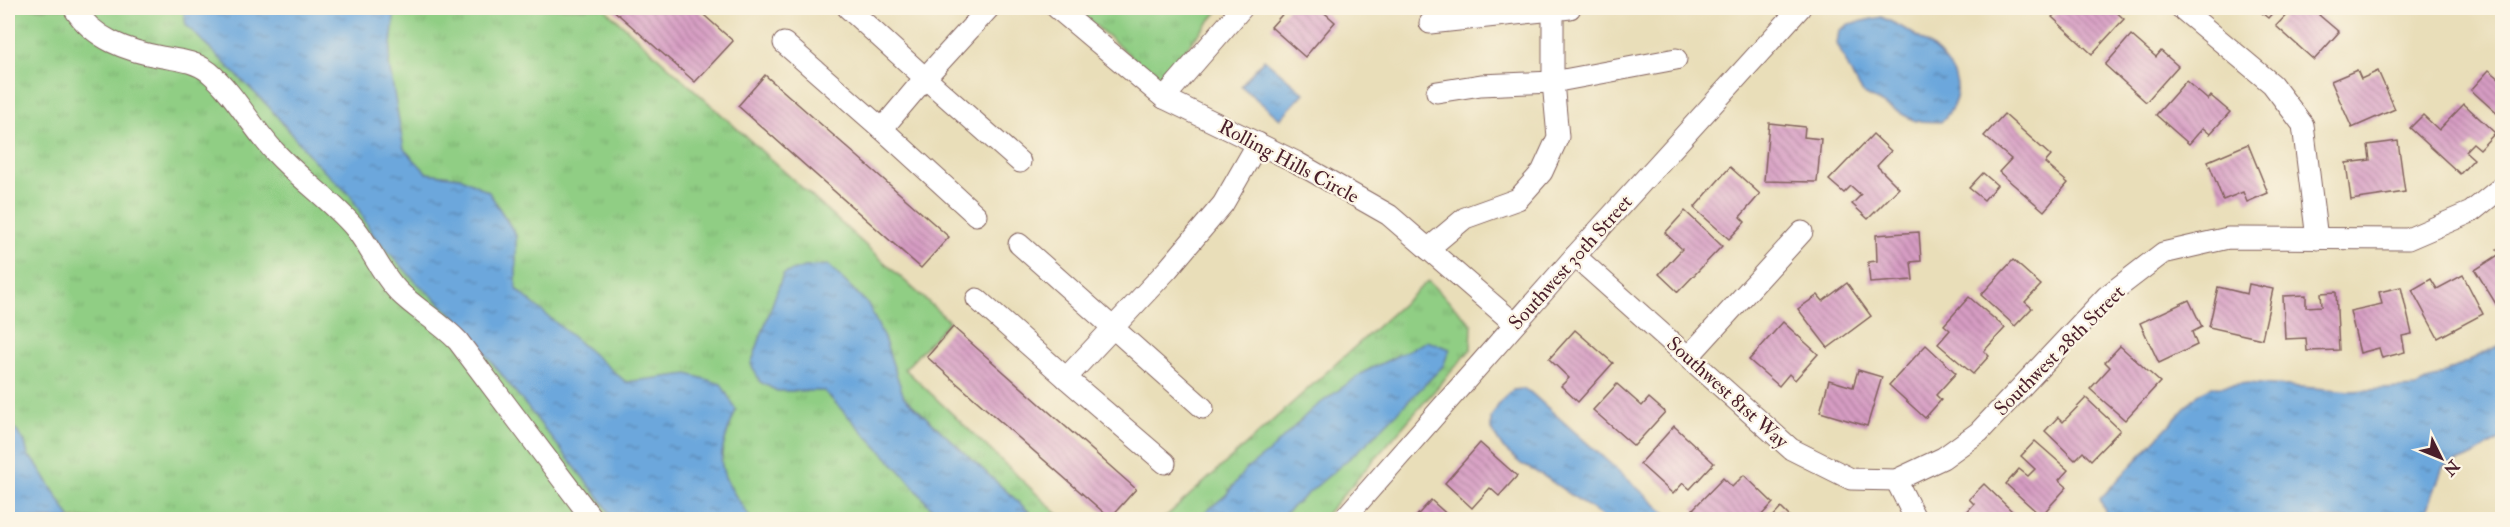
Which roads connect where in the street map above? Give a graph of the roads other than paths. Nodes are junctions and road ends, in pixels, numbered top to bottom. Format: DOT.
graph roads {
  1 [pos="74,8"];
  2 [pos="848,8"];
  3 [pos="989,8"];
  4 [pos="1057,8"];
  5 [pos="1242,8"];
  6 [pos="1800,8"];
  7 [pos="2181,8"];
  8 [pos="1561,9"];
  9 [pos="1430,23"];
  10 [pos="784,43"];
  11 [pos="1676,59"];
  12 [pos="925,78"];
  13 [pos="1553,82"];
  14 [pos="1437,92"];
  15 [pos="1164,98"];
  16 [pos="882,129"];
  17 [pos="1258,143"];
  18 [pos="1020,162"];
  19 [pos="2502,187"];
  20 [pos="976,215"];
  21 [pos="1802,232"];
  22 [pos="2317,239"];
  23 [pos="1019,244"];
  24 [pos="1428,249"];
  25 [pos="1575,256"];
  26 [pos="977,299"];
  27 [pos="1515,324"];
  28 [pos="1110,328"];
  29 [pos="1689,356"];
  30 [pos="1066,378"];
  31 [pos="1203,408"];
  32 [pos="1165,464"];
  33 [pos="1896,480"];
  34 [pos="593,519"];
  35 [pos="1344,519"];
  36 [pos="1916,519"];
  1 -- 34 [label="street"];
  2 -- 12 [label="street"];
  3 -- 12 [label="street"];
  4 -- 15 [label="street, Rolling Hills Circle"];
  5 -- 15 [label="street"];
  6 -- 25 [label="street, Southwest 30th Street"];
  7 -- 22 [label="street"];
  8 -- 9 [label="street"];
  8 -- 13 [label="street"];
  10 -- 16 [label="street"];
  11 -- 13 [label="street"];
  12 -- 16 [label="street"];
  12 -- 18 [label="street"];
  13 -- 14 [label="street"];
  13 -- 24 [label="street"];
  15 -- 17 [label="street, Rolling Hills Circle"];
  16 -- 20 [label="street"];
  17 -- 24 [label="street, Rolling Hills Circle"];
  17 -- 28 [label="street"];
  19 -- 22 [label="street, Southwest 28th Street"];
  21 -- 29 [label="street"];
  22 -- 33 [label="street, Southwest 28th Street"];
  23 -- 28 [label="street"];
  24 -- 27 [label="street, Rolling Hills Circle"];
  25 -- 27 [label="street, Southwest 30th Street"];
  25 -- 29 [label="street, Southwest 81st Way"];
  26 -- 30 [label="street"];
  27 -- 35 [label="street, Southwest 30th Street"];
  28 -- 30 [label="street"];
  28 -- 31 [label="street"];
  29 -- 33 [label="street, Southwest 81st Way"];
  30 -- 32 [label="street"];
  33 -- 36 [label="street"];
}
